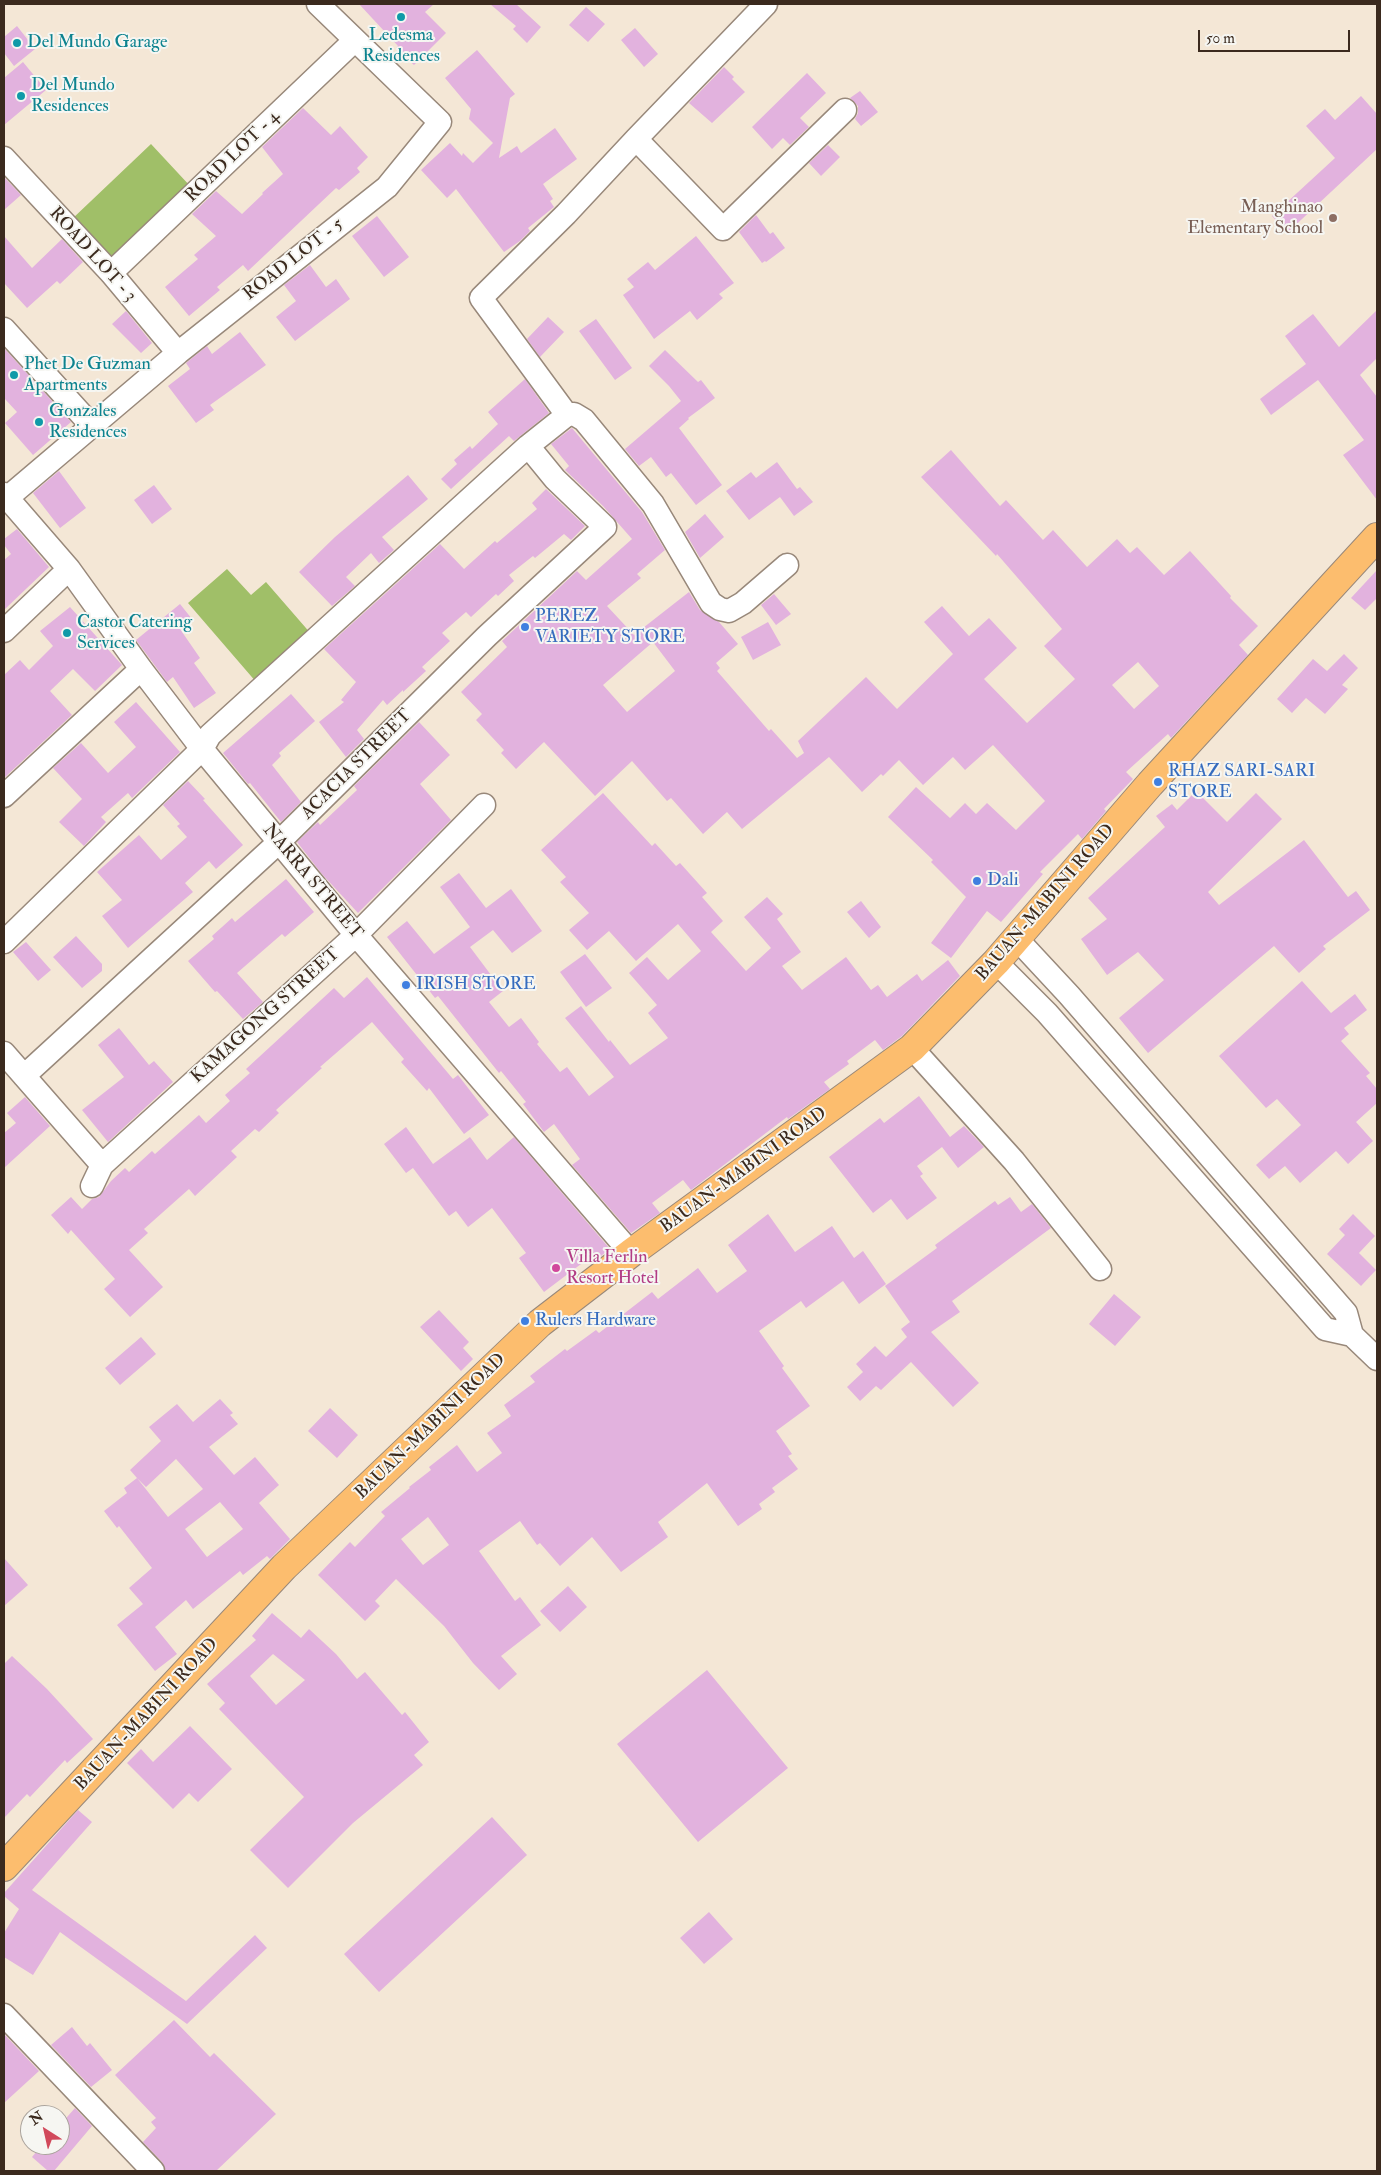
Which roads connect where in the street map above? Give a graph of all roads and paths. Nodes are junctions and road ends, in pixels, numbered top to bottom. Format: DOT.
graph roads {
  1 [pos="318,4"];
  2 [pos="766,4"];
  3 [pos="354,41"];
  4 [pos="845,110"];
  5 [pos="636,139"];
  6 [pos="4,158"];
  7 [pos="111,273"];
  8 [pos="4,329"];
  9 [pos="178,353"];
  10 [pos="567,415"];
  11 [pos="92,426"];
  12 [pos="528,446"];
  13 [pos="6,496"];
  14 [pos="1377,537"];
  15 [pos="787,565"];
  16 [pos="68,569"];
  17 [pos="4,631"];
  18 [pos="141,669"];
  19 [pos="202,749"];
  20 [pos="4,796"];
  21 [pos="484,805"];
  22 [pos="279,842"];
  23 [pos="356,935"];
  24 [pos="1016,938"];
  25 [pos="4,942"];
  26 [pos="996,962"];
  27 [pos="912,1048"];
  28 [pos="4,1053"];
  29 [pos="24,1076"];
  30 [pos="102,1165"];
  31 [pos="92,1186"];
  32 [pos="631,1253"];
  33 [pos="1100,1269"];
  34 [pos="1352,1335"];
  35 [pos="1377,1359"];
  36 [pos="4,1867"];
  37 [pos="4,2015"];
  38 [pos="153,2171"];
  1 -- 3 [label="street, ROAD LOT - 5"];
  2 -- 5 [label="street"];
  3 -- 7 [label="street, ROAD LOT - 4"];
  3 -- 9 [label="street, ROAD LOT - 5"];
  4 -- 5 [label="street"];
  5 -- 10 [label="street"];
  6 -- 7 [label="street, ROAD LOT - 3"];
  7 -- 9 [label="street, ROAD LOT - 3"];
  8 -- 11 [label="street"];
  9 -- 11 [label="street, ROAD LOT - 5"];
  10 -- 12 [label="street"];
  10 -- 15 [label="street"];
  11 -- 13 [label="street, ROAD LOT - 5"];
  12 -- 19 [label="street"];
  12 -- 22 [label="street, ACACIA STREET"];
  13 -- 16 [label="street, NARRA STREET"];
  14 -- 24 [label="main road, BAUAN-MABINI ROAD"];
  16 -- 17 [label="street"];
  16 -- 18 [label="street, NARRA STREET"];
  18 -- 19 [label="street, NARRA STREET"];
  18 -- 20 [label="street"];
  19 -- 22 [label="street, NARRA STREET"];
  19 -- 25 [label="street"];
  21 -- 23 [label="street, KAMAGONG STREET"];
  22 -- 23 [label="street, NARRA STREET"];
  22 -- 29 [label="street, ACACIA STREET"];
  23 -- 30 [label="street, KAMAGONG STREET"];
  23 -- 32 [label="street, NARRA STREET"];
  24 -- 26 [label="main road, BAUAN-MABINI ROAD"];
  24 -- 34 [label="street"];
  26 -- 27 [label="main road, BAUAN-MABINI ROAD"];
  26 -- 34 [label="street"];
  27 -- 32 [label="main road, BAUAN-MABINI ROAD"];
  27 -- 33 [label="street"];
  28 -- 29 [label="street"];
  29 -- 30 [label="street"];
  30 -- 31 [label="street, KAMAGONG STREET"];
  32 -- 36 [label="main road, BAUAN-MABINI ROAD"];
  34 -- 35 [label="street"];
  37 -- 38 [label="street"];
}
